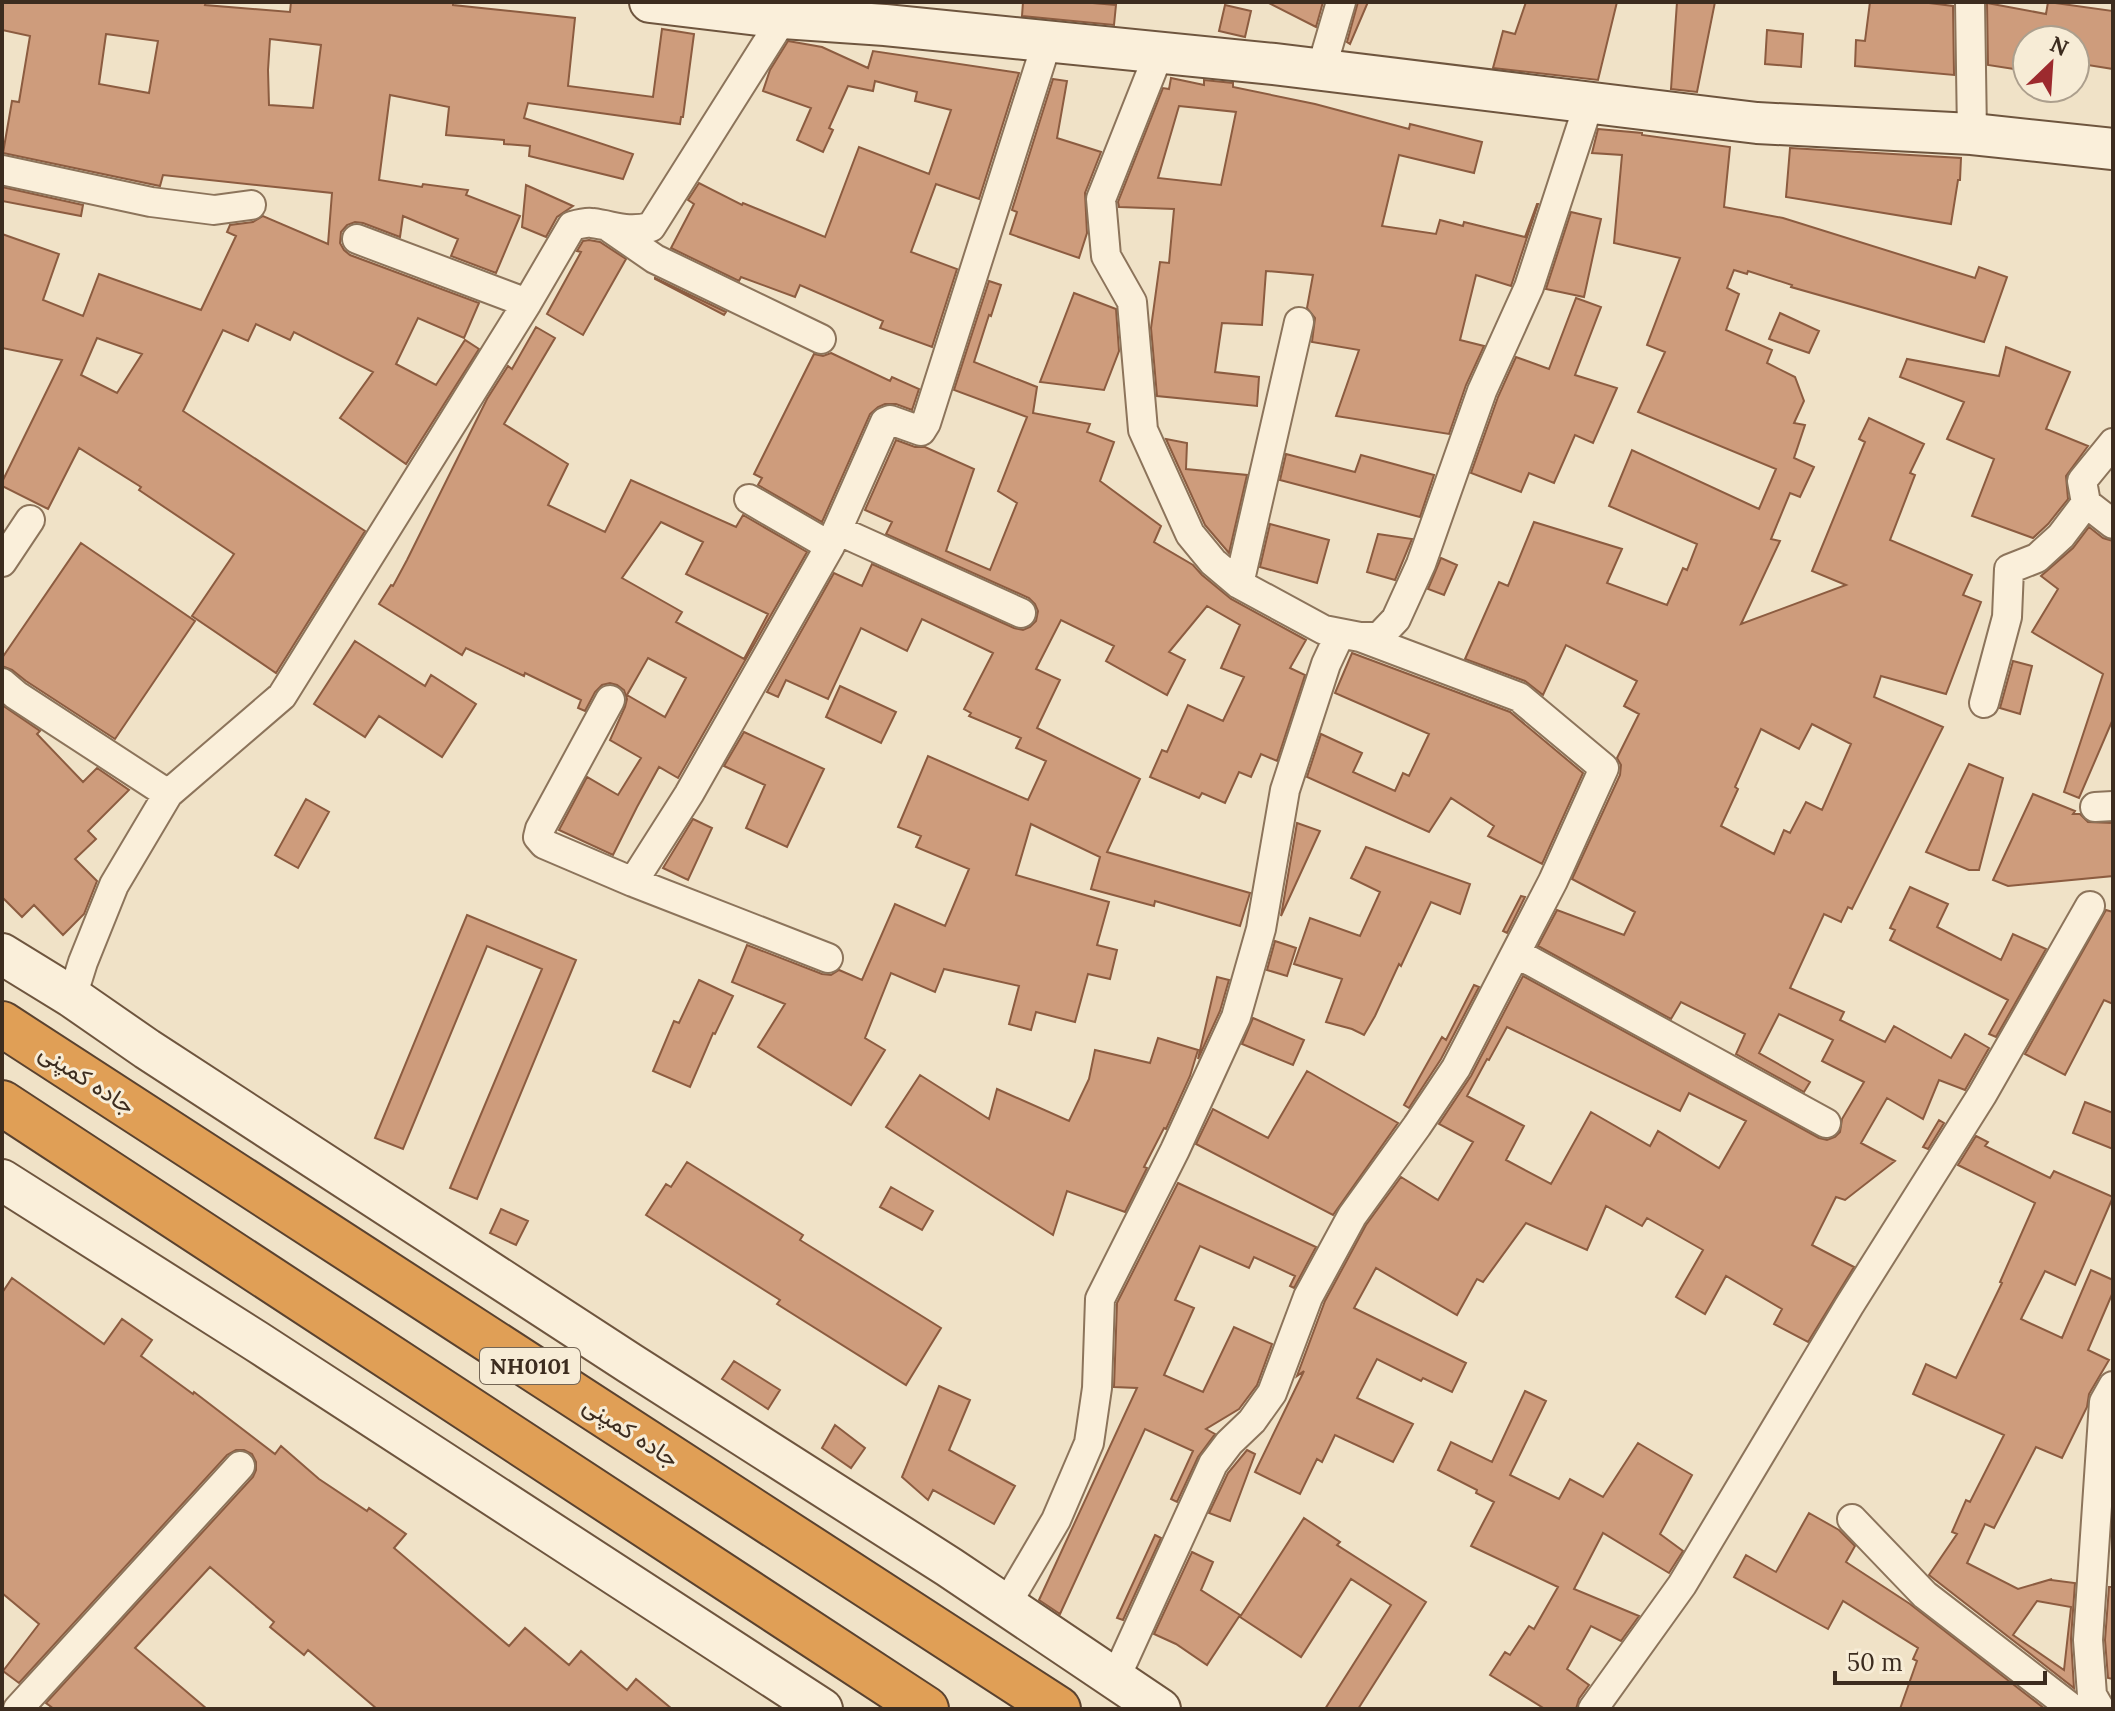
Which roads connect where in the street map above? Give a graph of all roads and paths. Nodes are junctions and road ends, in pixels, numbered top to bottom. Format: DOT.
graph roads {
  1 [pos="650,2"];
  2 [pos="1341,2"];
  3 [pos="1970,2"];
  4 [pos="886,14"];
  5 [pos="783,18"];
  6 [pos="1047,42"];
  7 [pos="1159,53"];
  8 [pos="1321,70"];
  9 [pos="1589,103"];
  10 [pos="1972,134"];
  11 [pos="2113,149"];
  12 [pos="2,170"];
  13 [pos="251,205"];
  14 [pos="609,228"];
  15 [pos="357,239"];
  16 [pos="527,303"];
  17 [pos="1299,322"];
  18 [pos="821,339"];
  19 [pos="2113,443"];
  20 [pos="749,499"];
  21 [pos="2086,503"];
  22 [pos="30,520"];
  23 [pos="2113,524"];
  24 [pos="834,538"];
  25 [pos="2,562"];
  26 [pos="1239,584"];
  27 [pos="1021,613"];
  28 [pos="1350,636"];
  29 [pos="2,683"];
  30 [pos="610,700"];
  31 [pos="1984,703"];
  32 [pos="168,794"];
  33 [pos="633,882"];
  34 [pos="2090,906"];
  35 [pos="1516,953"];
  36 [pos="2,954"];
  37 [pos="828,958"];
  38 [pos="72,997"];
  39 [pos="2,1024"];
  40 [pos="2,1103"];
  41 [pos="1826,1123"];
  42 [pos="2,1180"];
  43 [pos="2113,1386"];
  44 [pos="240,1466"];
  45 [pos="1852,1519"];
  46 [pos="2103,1578"];
  47 [pos="1006,1605"];
  48 [pos="1115,1679"];
  49 [pos="18,1709"];
  50 [pos="822,1709"];
  51 [pos="926,1709"];
  52 [pos="1058,1709"];
  53 [pos="1160,1709"];
  54 [pos="1593,1709"];
  55 [pos="2073,1709"];
  56 [pos="2100,1709"];
  1 -- 5 [label="street"];
  2 -- 8 [label="street"];
  3 -- 10 [label="street"];
  4 -- 5 [label="street"];
  4 -- 6 [label="street"];
  5 -- 14 [label="street"];
  6 -- 7 [label="street"];
  6 -- 24 [label="street"];
  7 -- 8 [label="street"];
  7 -- 26 [label="street"];
  8 -- 9 [label="street"];
  9 -- 10 [label="street"];
  9 -- 28 [label="street"];
  10 -- 11 [label="street"];
  12 -- 13 [label="street"];
  14 -- 16 [label="street"];
  14 -- 18 [label="street"];
  15 -- 16 [label="street"];
  16 -- 32 [label="street"];
  17 -- 26 [label="street"];
  19 -- 21 [label="street"];
  20 -- 24 [label="street"];
  21 -- 23 [label="street"];
  21 -- 31 [label="street"];
  22 -- 25 [label="street"];
  24 -- 27 [label="street"];
  24 -- 33 [label="street"];
  26 -- 28 [label="street"];
  28 -- 35 [label="street"];
  28 -- 47 [label="street"];
  29 -- 32 [label="street"];
  30 -- 33 [label="street"];
  32 -- 38 [label="street"];
  33 -- 37 [label="street"];
  34 -- 54 [label="street"];
  35 -- 41 [label="street"];
  35 -- 48 [label="street"];
  36 -- 38 [label="street"];
  38 -- 47 [label="street"];
  39 -- 52 [label="highway, جاده کمپنی / NH0101"];
  40 -- 51 [label="highway, NH0101"];
  42 -- 50 [label="street"];
  43 -- 46 [label="street"];
  44 -- 49 [label="street"];
  45 -- 55 [label="street"];
  46 -- 56 [label="street"];
  47 -- 48 [label="street"];
  48 -- 53 [label="street"];
}
